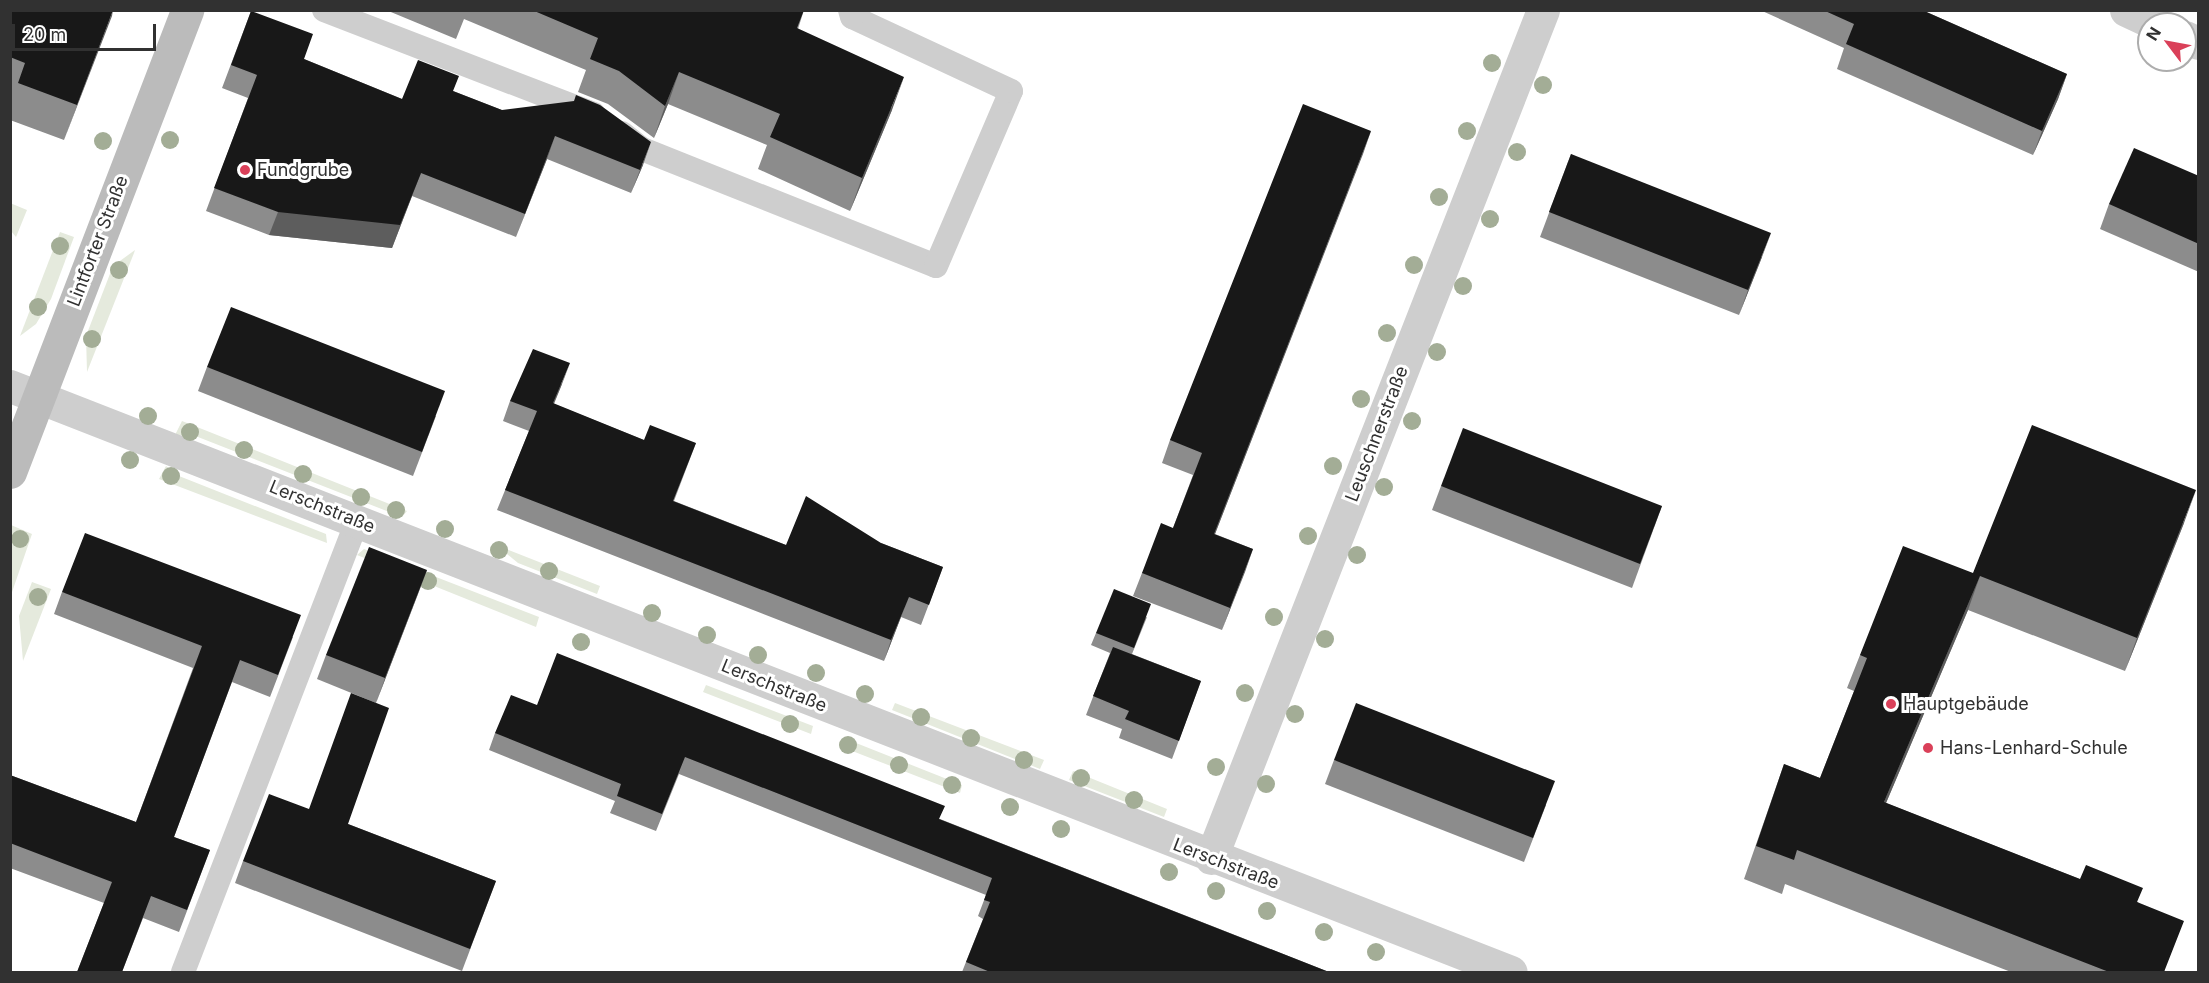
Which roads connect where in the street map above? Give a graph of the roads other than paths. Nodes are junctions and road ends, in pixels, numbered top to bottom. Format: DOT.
graph roads {
  1 [pos="187,10"];
  2 [pos="324,10"];
  3 [pos="850,10"];
  4 [pos="1543,10"];
  5 [pos="25,391"];
  6 [pos="10,472"];
  7 [pos="357,520"];
  8 [pos="1210,858"];
  9 [pos="183,972"];
  10 [pos="1511,972"];
  1 -- 5 [label="street, Lintforter Straße"];
  2 -- 3 [label="lane"];
  4 -- 8 [label="street, Leuschnerstraße"];
  5 -- 6 [label="street, Lintforter Straße"];
  5 -- 7 [label="street, Lerschstraße"];
  7 -- 8 [label="street, Lerschstraße"];
  7 -- 9 [label="lane"];
  8 -- 10 [label="street, Lerschstraße"];
}
